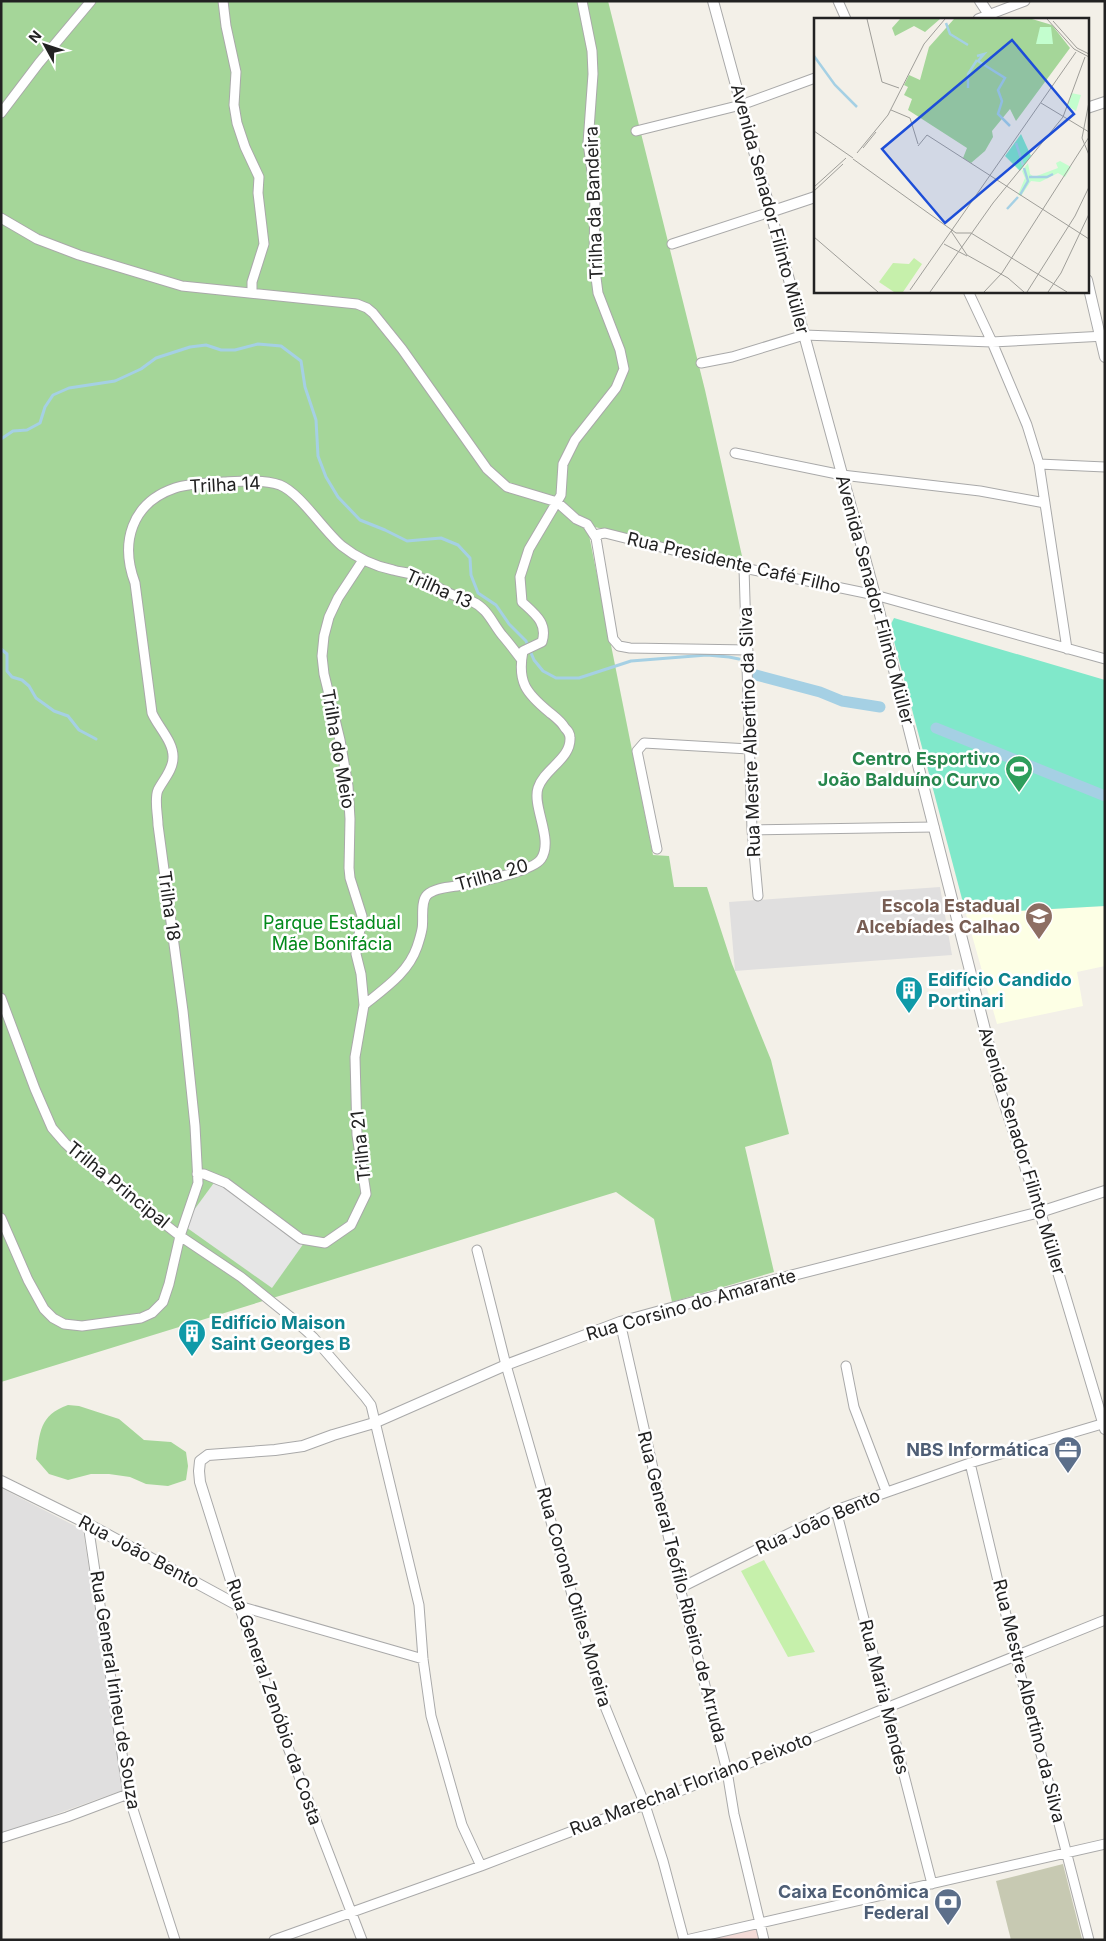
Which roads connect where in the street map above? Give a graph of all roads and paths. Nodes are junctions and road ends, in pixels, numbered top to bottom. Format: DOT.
graph roads {
  1 [pos="91,1"];
  2 [pos="223,1"];
  3 [pos="582,1"];
  4 [pos="713,1"];
  5 [pos="838,1"];
  6 [pos="980,1"];
  7 [pos="1025,1"];
  8 [pos="990,17"];
  9 [pos="846,18"];
  10 [pos="814,78"];
  11 [pos="1105,102"];
  12 [pos="741,105"];
  13 [pos="1088,108"];
  14 [pos="1,113"];
  15 [pos="636,130"];
  16 [pos="814,197"];
  17 [pos="770,212"];
  18 [pos="1,218"];
  19 [pos="672,244"];
  20 [pos="1088,284"];
  21 [pos="968,292"];
  22 [pos="252,293"];
  23 [pos="804,334"];
  24 [pos="1102,337"];
  25 [pos="992,342"];
  26 [pos="1105,357"];
  27 [pos="701,362"];
  28 [pos="735,453"];
  29 [pos="1039,464"];
  30 [pos="1105,467"];
  31 [pos="842,475"];
  32 [pos="557,502"];
  33 [pos="1045,502"];
  34 [pos="596,538"];
  35 [pos="363,560"];
  36 [pos="744,568"];
  37 [pos="135,583"];
  38 [pos="874,595"];
  39 [pos="1067,649"];
  40 [pos="748,650"];
  41 [pos="522,655"];
  42 [pos="1105,659"];
  43 [pos="750,749"];
  44 [pos="934,827"];
  45 [pos="752,830"];
  46 [pos="657,850"];
  47 [pos="758,896"];
  48 [pos="1,998"];
  49 [pos="364,1005"];
  50 [pos="198,1174"];
  51 [pos="1105,1191"];
  52 [pos="1040,1212"];
  53 [pos="1,1218"];
  54 [pos="180,1236"];
  55 [pos="477,1250"];
  56 [pos="620,1322"];
  57 [pos="506,1365"];
  58 [pos="846,1366"];
  59 [pos="374,1423"];
  60 [pos="1104,1425"];
  61 [pos="200,1461"];
  62 [pos="970,1463"];
  63 [pos="1,1481"];
  64 [pos="886,1491"];
  65 [pos="836,1510"];
  66 [pos="88,1524"];
  67 [pos="680,1588"];
  68 [pos="239,1606"];
  69 [pos="1105,1620"];
  70 [pos="1016,1657"];
  71 [pos="423,1659"];
  72 [pos="886,1707"];
  73 [pos="727,1771"];
  74 [pos="128,1794"];
  75 [pos="645,1805"];
  76 [pos="1,1838"];
  77 [pos="1105,1844"];
  78 [pos="1068,1853"];
  79 [pos="481,1866"];
  80 [pos="932,1884"];
  81 [pos="351,1912"];
  82 [pos="760,1922"];
  83 [pos="175,1940"];
  84 [pos="274,1940"];
  85 [pos="362,1940"];
  86 [pos="685,1940"];
  87 [pos="764,1940"];
  88 [pos="1089,1940"];
  1 -- 14 [label="street"];
  2 -- 22 [label="street"];
  3 -- 32 [label="street, Trilha da Bandeira"];
  4 -- 12 [label="street, Avenida Senador Filinto Müller"];
  5 -- 9 [label="street"];
  6 -- 8 [label="street"];
  7 -- 8 [label="street"];
  10 -- 12 [label="street"];
  11 -- 13 [label="street"];
  12 -- 15 [label="street"];
  12 -- 17 [label="street, Avenida Senador Filinto Müller"];
  16 -- 17 [label="street"];
  17 -- 19 [label="street"];
  17 -- 23 [label="street, Avenida Senador Filinto Müller"];
  18 -- 22 [label="street"];
  20 -- 24 [label="street"];
  21 -- 25 [label="street"];
  22 -- 32 [label="street"];
  23 -- 25 [label="street"];
  23 -- 27 [label="street"];
  23 -- 31 [label="street, Avenida Senador Filinto Müller"];
  24 -- 25 [label="street"];
  24 -- 26 [label="street"];
  25 -- 29 [label="street"];
  28 -- 31 [label="street"];
  29 -- 30 [label="street"];
  29 -- 33 [label="street"];
  31 -- 33 [label="street"];
  31 -- 38 [label="street, Avenida Senador Filinto Müller"];
  32 -- 34 [label="street"];
  32 -- 41 [label="street"];
  33 -- 39 [label="street"];
  34 -- 36 [label="street, Rua Presidente Café Filho"];
  34 -- 40 [label="street"];
  35 -- 37 [label="street, Trilha 14"];
  35 -- 41 [label="street, Trilha 13"];
  35 -- 49 [label="street, Trilha do Meio"];
  36 -- 38 [label="street, Rua Presidente Café Filho"];
  36 -- 40 [label="street, Rua Mestre Albertino da Silva"];
  37 -- 50 [label="street, Trilha 18"];
  38 -- 39 [label="street, Rua Presidente Café Filho"];
  38 -- 44 [label="street, Avenida Senador Filinto Müller"];
  39 -- 42 [label="street, Rua Presidente Café Filho"];
  40 -- 43 [label="street, Rua Mestre Albertino da Silva"];
  41 -- 49 [label="street, Trilha 20"];
  43 -- 45 [label="street, Rua Mestre Albertino da Silva"];
  43 -- 46 [label="street"];
  44 -- 45 [label="street"];
  44 -- 52 [label="street, Avenida Senador Filinto Müller"];
  45 -- 47 [label="street, Rua Mestre Albertino da Silva"];
  48 -- 54 [label="street, Trilha Principal"];
  49 -- 50 [label="street, Trilha 21"];
  50 -- 54 [label="street, Trilha 18"];
  51 -- 52 [label="street, Rua Corsino do Amarante"];
  52 -- 56 [label="street, Rua Corsino do Amarante"];
  52 -- 60 [label="street, Avenida Senador Filinto Müller"];
  53 -- 54 [label="street, Trilha 18"];
  54 -- 59 [label="street, Trilha Principal"];
  55 -- 57 [label="street, Rua Coronel Otiles Moreira"];
  56 -- 57 [label="street, Rua Corsino do Amarante"];
  56 -- 67 [label="street, Rua General Teófilo Ribeiro de Arruda"];
  57 -- 59 [label="street, Rua Corsino do Amarante"];
  57 -- 75 [label="street, Rua Coronel Otiles Moreira"];
  58 -- 64 [label="street"];
  59 -- 61 [label="street, Rua Corsino do Amarante"];
  59 -- 71 [label="street, Trilha Principal"];
  60 -- 62 [label="street, Rua João Bento"];
  61 -- 68 [label="street, Rua General Zenóbio da Costa"];
  62 -- 64 [label="street, Rua João Bento"];
  62 -- 70 [label="street, Rua Mestre Albertino da Silva"];
  63 -- 66 [label="street, Rua João Bento"];
  64 -- 65 [label="street, Rua João Bento"];
  65 -- 67 [label="street, Rua João Bento"];
  65 -- 72 [label="street, Rua Maria Mendes"];
  66 -- 68 [label="street, Rua João Bento"];
  66 -- 74 [label="street, Rua General Irineu de Souza"];
  67 -- 73 [label="street, Rua General Teófilo Ribeiro de Arruda"];
  68 -- 71 [label="street, Rua João Bento"];
  68 -- 81 [label="street, Rua General Zenóbio da Costa"];
  69 -- 70 [label="street, Rua Marechal Floriano Peixoto"];
  70 -- 72 [label="street, Rua Marechal Floriano Peixoto"];
  70 -- 78 [label="street, Rua Mestre Albertino da Silva"];
  71 -- 79 [label="street, Trilha Principal"];
  72 -- 73 [label="street, Rua Marechal Floriano Peixoto"];
  72 -- 80 [label="street, Rua Maria Mendes"];
  73 -- 75 [label="street, Rua Marechal Floriano Peixoto"];
  73 -- 82 [label="street, Rua General Teófilo Ribeiro de Arruda"];
  74 -- 76 [label="street"];
  74 -- 83 [label="street, Rua General Irineu de Souza"];
  75 -- 79 [label="street, Rua Marechal Floriano Peixoto"];
  75 -- 86 [label="street, Rua Coronel Otiles Moreira"];
  77 -- 78 [label="street"];
  78 -- 80 [label="street"];
  78 -- 88 [label="street, Rua Mestre Albertino da Silva"];
  79 -- 81 [label="street, Rua Marechal Floriano Peixoto"];
  80 -- 82 [label="street"];
  81 -- 84 [label="street, Rua Marechal Floriano Peixoto"];
  81 -- 85 [label="street, Rua General Zenóbio da Costa"];
  82 -- 86 [label="street"];
  82 -- 87 [label="street, Rua General Teófilo Ribeiro de Arruda"];
}
